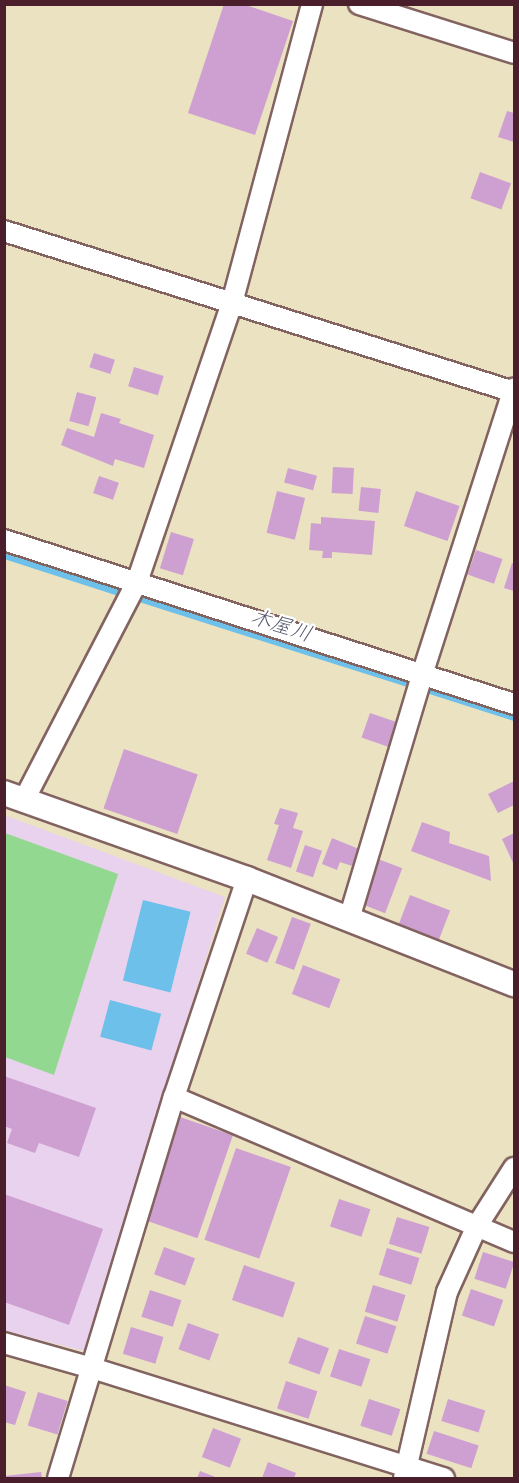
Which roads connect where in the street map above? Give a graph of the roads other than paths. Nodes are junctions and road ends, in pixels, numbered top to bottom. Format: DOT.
graph roads {
  1 [pos="312,4"];
  2 [pos="359,4"];
  3 [pos="514,52"];
  4 [pos="4,231"];
  5 [pos="232,303"];
  6 [pos="514,390"];
  7 [pos="4,540"];
  8 [pos="137,582"];
  9 [pos="422,675"];
  10 [pos="514,704"];
  11 [pos="14,796"];
  12 [pos="247,879"];
  13 [pos="349,919"];
  14 [pos="514,984"];
  15 [pos="174,1097"];
  16 [pos="514,1168"];
  17 [pos="477,1226"];
  18 [pos="514,1242"];
  19 [pos="4,1343"];
  20 [pos="92,1368"];
  21 [pos="405,1472"];
  22 [pos="58,1479"];
  23 [pos="444,1479"];
  1 -- 5 [label="street"];
  2 -- 3 [label="street"];
  4 -- 5 [label="street"];
  5 -- 6 [label="street"];
  5 -- 8 [label="street"];
  6 -- 9 [label="street"];
  7 -- 8 [label="street"];
  8 -- 9 [label="street"];
  8 -- 11 [label="street"];
  9 -- 10 [label="street"];
  9 -- 13 [label="street"];
  11 -- 12 [label="street"];
  12 -- 13 [label="street"];
  12 -- 15 [label="street"];
  13 -- 14 [label="street"];
  15 -- 17 [label="street"];
  15 -- 20 [label="street"];
  16 -- 17 [label="street"];
  17 -- 18 [label="street"];
  17 -- 21 [label="street"];
  19 -- 20 [label="street"];
  20 -- 21 [label="street"];
  20 -- 22 [label="street"];
  21 -- 23 [label="street"];
}
